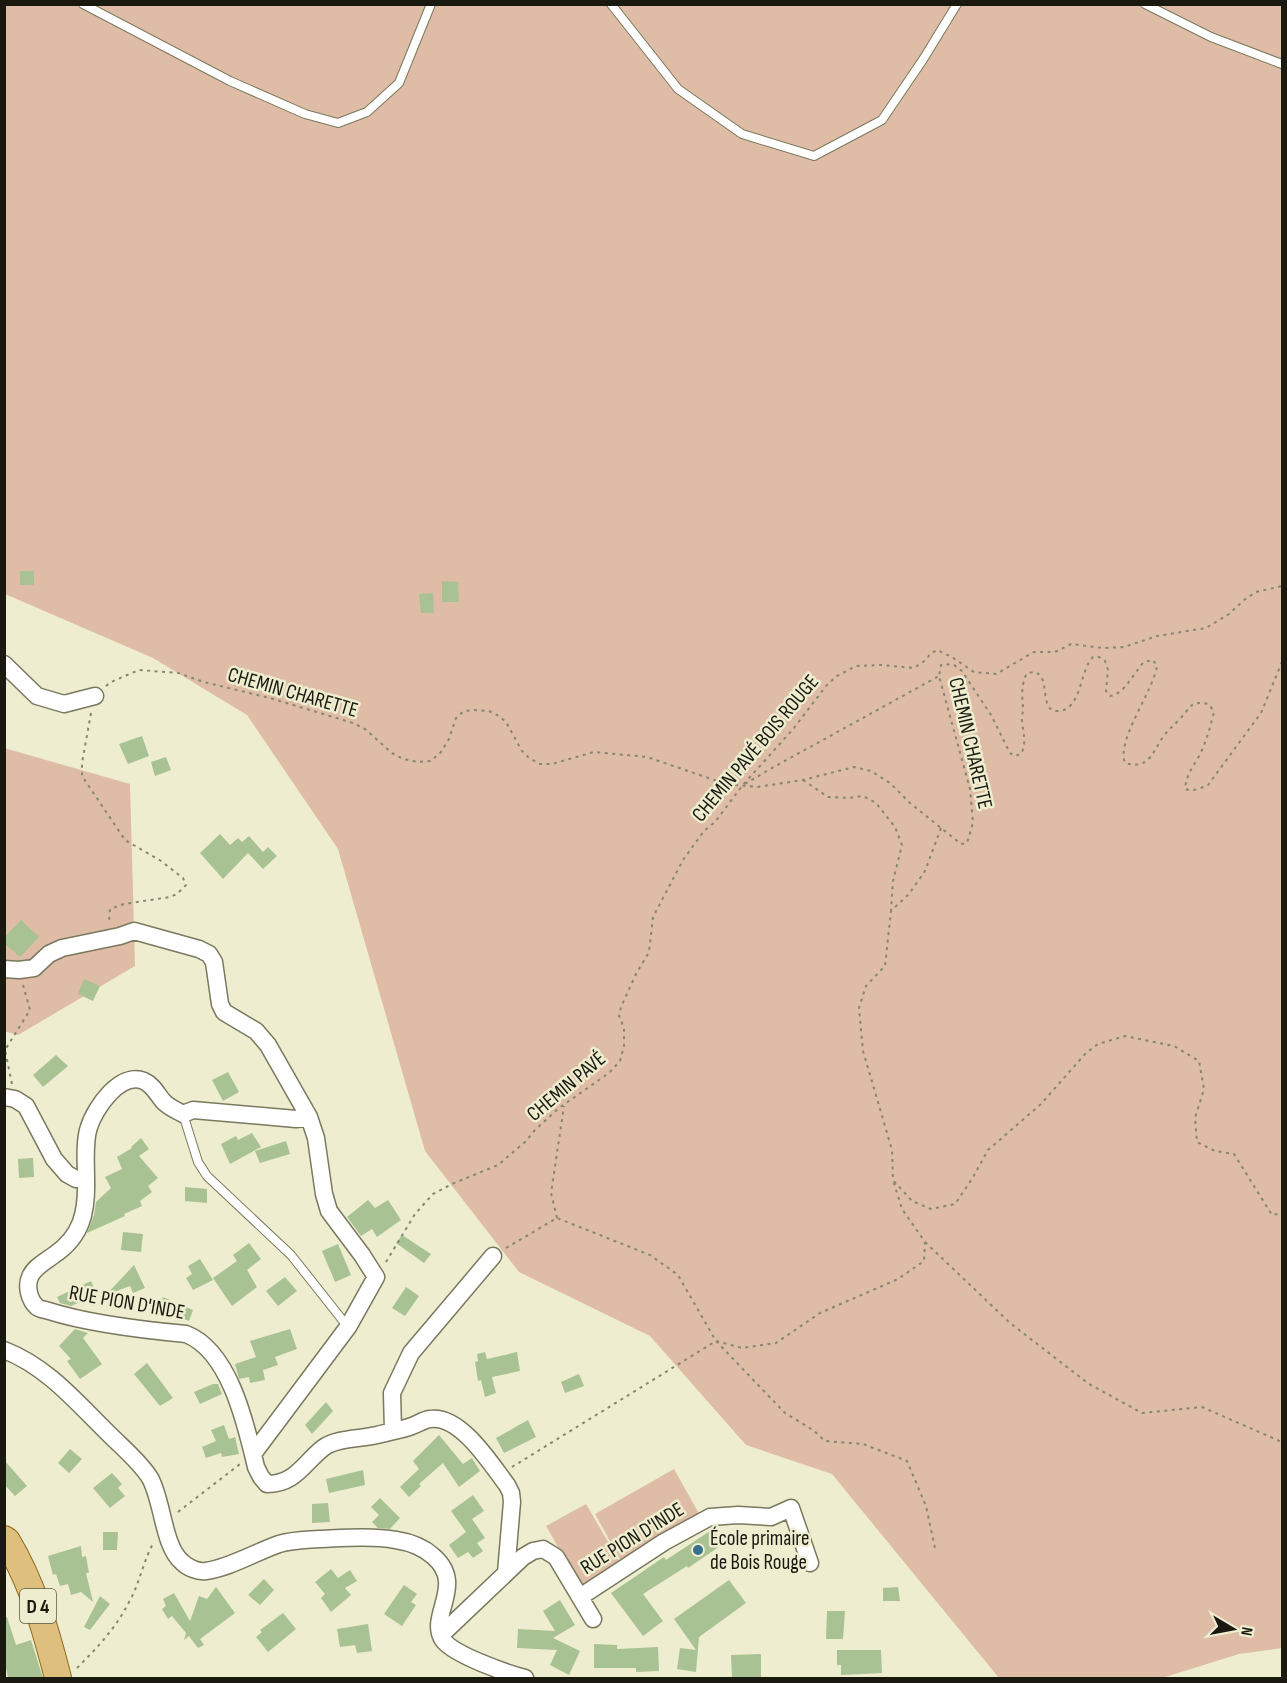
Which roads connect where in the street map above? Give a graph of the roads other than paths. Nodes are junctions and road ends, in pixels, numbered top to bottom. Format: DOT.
graph roads {
  1 [pos="83,4"];
  2 [pos="431,4"];
  3 [pos="611,4"];
  4 [pos="957,4"];
  5 [pos="1145,4"];
  6 [pos="1282,64"];
  7 [pos="4,664"];
  8 [pos="95,696"];
  9 [pos="12,970"];
  10 [pos="10,1098"];
  11 [pos="183,1114"];
  12 [pos="309,1117"];
  13 [pos="86,1179"];
  14 [pos="493,1256"];
  15 [pos="348,1327"];
  16 [pos="4,1350"];
  17 [pos="393,1431"];
  18 [pos="253,1454"];
  19 [pos="4,1539"];
  20 [pos="810,1563"];
  21 [pos="506,1573"];
  22 [pos="580,1597"];
  23 [pos="593,1619"];
  24 [pos="441,1635"];
  25 [pos="66,1675"];
  26 [pos="525,1678"];
  1 -- 2 [label="lane"];
  3 -- 4 [label="lane"];
  5 -- 6 [label="lane"];
  7 -- 8 [label="street"];
  9 -- 12 [label="street"];
  10 -- 13 [label="street"];
  11 -- 12 [label="street"];
  11 -- 13 [label="street"];
  11 -- 15 [label="lane"];
  12 -- 15 [label="street"];
  13 -- 18 [label="street, RUE PION D'INDE"];
  14 -- 17 [label="street"];
  15 -- 18 [label="street"];
  16 -- 24 [label="street"];
  17 -- 18 [label="street, RUE PION D'INDE"];
  17 -- 21 [label="street, RUE PION D'INDE"];
  19 -- 25 [label="main road, D 4"];
  20 -- 22 [label="street, RUE PION D'INDE"];
  21 -- 22 [label="street, RUE PION D'INDE"];
  21 -- 24 [label="street, RUE PION D'INDE"];
  22 -- 23 [label="street, RUE PION D'INDE"];
  24 -- 26 [label="street"];
}
